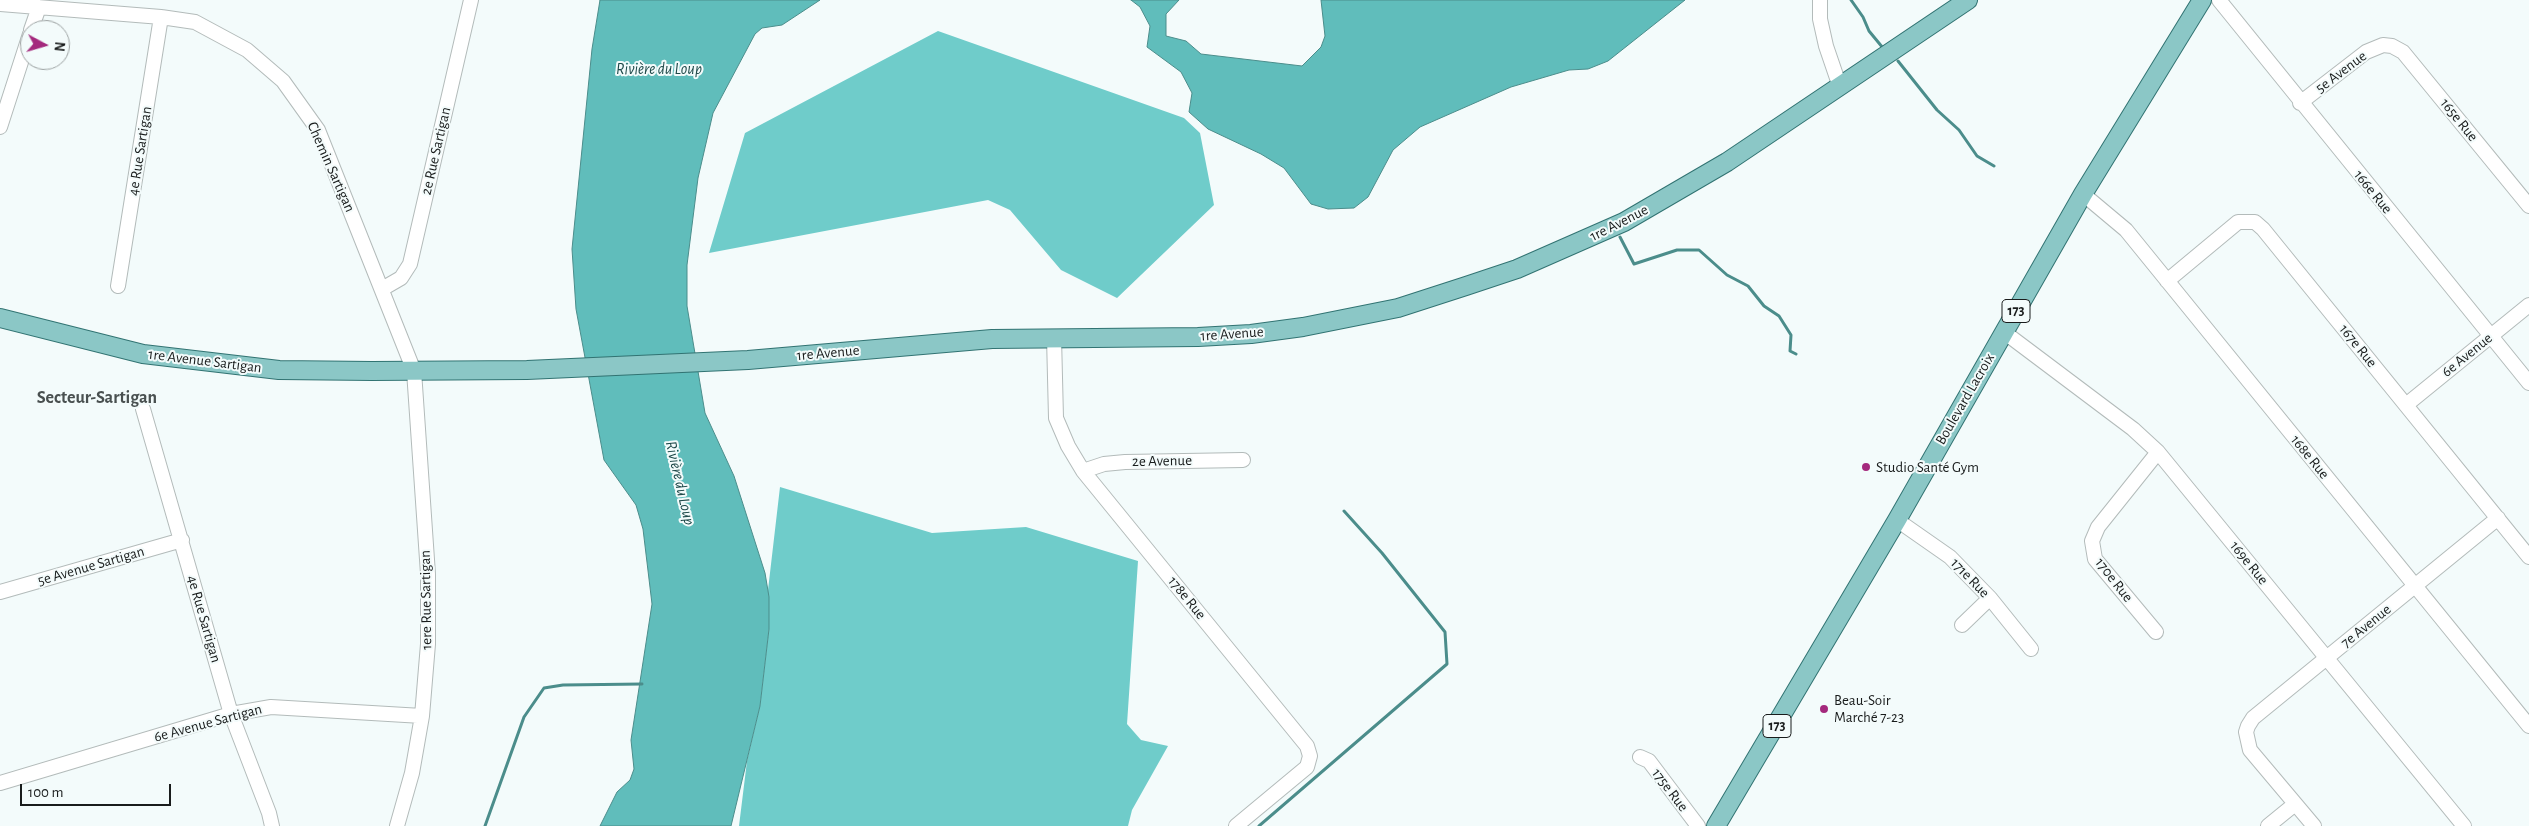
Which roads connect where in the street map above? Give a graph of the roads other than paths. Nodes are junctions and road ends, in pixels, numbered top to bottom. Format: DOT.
graph roads {
  1 [pos="471,0"];
  2 [pos="1820,0"];
  3 [pos="1968,0"];
  4 [pos="2202,0"];
  5 [pos="2219,0"];
  6 [pos="0,4"];
  7 [pos="39,7"];
  8 [pos="161,17"];
  9 [pos="34,20"];
  10 [pos="2383,45"];
  11 [pos="20,65"];
  12 [pos="1840,87"];
  13 [pos="2300,103"];
  14 [pos="0,127"];
  15 [pos="2083,194"];
  16 [pos="2529,206"];
  17 [pos="2167,281"];
  18 [pos="118,286"];
  19 [pos="382,289"];
  20 [pos="2529,305"];
  21 [pos="0,318"];
  22 [pos="2004,332"];
  23 [pos="2491,336"];
  24 [pos="1054,337"];
  25 [pos="414,371"];
  26 [pos="2529,383"];
  27 [pos="2406,405"];
  28 [pos="143,409"];
  29 [pos="2158,452"];
  30 [pos="1243,460"];
  31 [pos="1083,471"];
  32 [pos="2498,518"];
  33 [pos="1897,520"];
  34 [pos="182,540"];
  35 [pos="2529,557"];
  36 [pos="2415,586"];
  37 [pos="0,592"];
  38 [pos="1990,598"];
  39 [pos="1962,625"];
  40 [pos="2156,632"];
  41 [pos="2031,650"];
  42 [pos="2326,658"];
  43 [pos="231,714"];
  44 [pos="422,716"];
  45 [pos="2529,726"];
  46 [pos="1640,757"];
  47 [pos="0,783"];
  48 [pos="2295,804"];
  49 [pos="272,826"];
  50 [pos="397,826"];
  51 [pos="1236,826"];
  52 [pos="1698,826"];
  53 [pos="1716,826"];
  54 [pos="2268,826"];
  55 [pos="2314,826"];
  56 [pos="2464,826"];
  1 -- 19 [label="street, 2e Rue Sartigan"];
  2 -- 12 [label="street"];
  3 -- 12 [label="main road, 1re Avenue"];
  4 -- 15 [label="main road, Boulevard Lacroix / 173"];
  5 -- 13 [label="street, 166e Rue"];
  6 -- 7 [label="street, Chemin Sartigan"];
  7 -- 8 [label="street, Chemin Sartigan"];
  7 -- 9 [label="street"];
  8 -- 18 [label="street, 4e Rue Sartigan"];
  8 -- 19 [label="street, Chemin Sartigan"];
  10 -- 13 [label="street, 5e Avenue"];
  10 -- 16 [label="street, 165e Rue"];
  11 -- 14 [label="street"];
  12 -- 24 [label="main road, 1re Avenue"];
  13 -- 23 [label="street, 166e Rue"];
  15 -- 17 [label="street, 168e Rue"];
  15 -- 22 [label="main road, Boulevard Lacroix / 173"];
  17 -- 27 [label="street, 167e Rue"];
  17 -- 36 [label="street, 168e Rue"];
  19 -- 25 [label="street, Chemin Sartigan"];
  20 -- 23 [label="street, 6e Avenue"];
  21 -- 25 [label="main road, 1re Avenue Sartigan"];
  22 -- 29 [label="street, 169e Rue"];
  22 -- 33 [label="main road, Boulevard Lacroix / 173"];
  23 -- 26 [label="street, 166e Rue"];
  23 -- 27 [label="street, 6e Avenue"];
  24 -- 25 [label="main road, 1re Avenue"];
  24 -- 31 [label="street, 178e Rue"];
  25 -- 44 [label="street, 1ere Rue Sartigan"];
  27 -- 32 [label="street, 167e Rue"];
  28 -- 34 [label="street, 4e Rue Sartigan"];
  29 -- 40 [label="street, 170e Rue"];
  29 -- 42 [label="street, 169e Rue"];
  30 -- 31 [label="street, 2e Avenue"];
  31 -- 51 [label="street, 178e Rue"];
  32 -- 35 [label="street, 167e Rue"];
  32 -- 36 [label="street, 7e Avenue"];
  33 -- 38 [label="street, 171e Rue"];
  33 -- 53 [label="main road, Boulevard Lacroix / 173"];
  34 -- 37 [label="street, 5e Avenue Sartigan"];
  34 -- 43 [label="street, 4e Rue Sartigan"];
  36 -- 42 [label="street, 7e Avenue"];
  36 -- 45 [label="street, 168e Rue"];
  38 -- 39 [label="street"];
  38 -- 41 [label="street, 171e Rue"];
  42 -- 48 [label="street, 7e Avenue"];
  42 -- 56 [label="street, 169e Rue"];
  43 -- 44 [label="street, 6e Avenue Sartigan"];
  43 -- 47 [label="street, 6e Avenue Sartigan"];
  43 -- 49 [label="street, 4e Rue Sartigan"];
  44 -- 50 [label="street, 1ere Rue Sartigan"];
  46 -- 52 [label="street, 175e Rue"];
  48 -- 54 [label="street"];
  48 -- 55 [label="street"];
}
